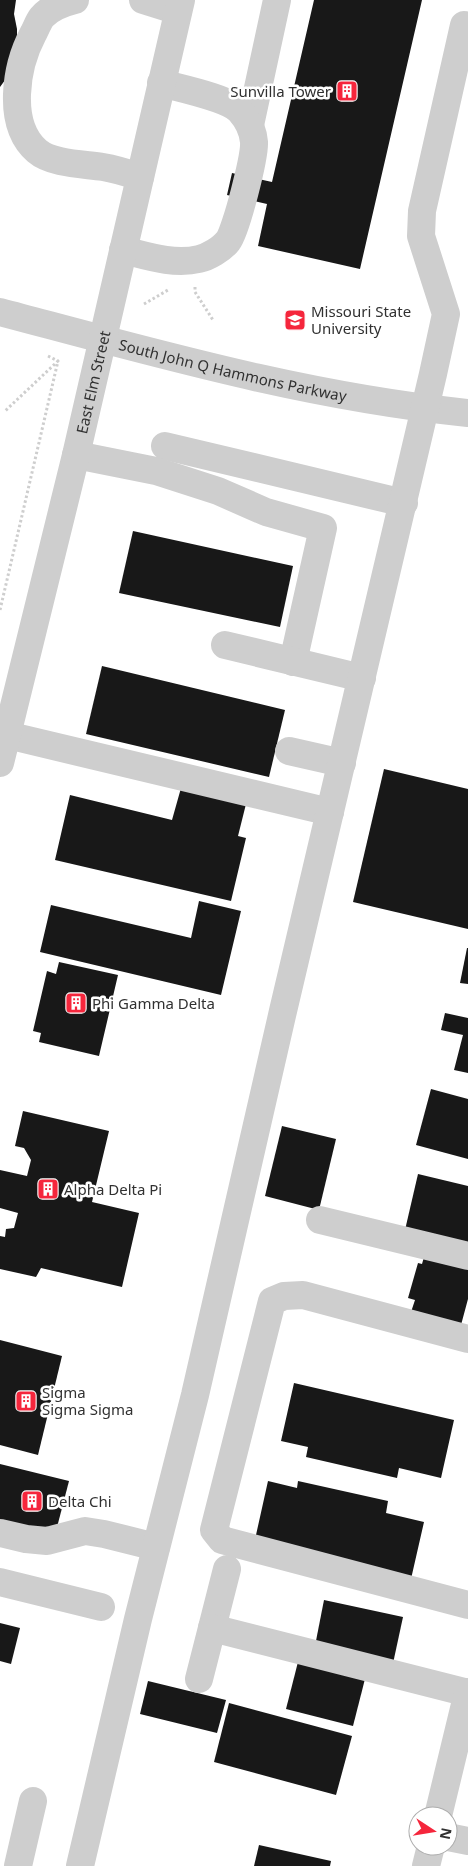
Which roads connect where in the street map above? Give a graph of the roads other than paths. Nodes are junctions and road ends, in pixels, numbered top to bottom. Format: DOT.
graph roads {
  1 [pos="75,0"];
  2 [pos="143,0"];
  3 [pos="277,0"];
  4 [pos="180,6"];
  5 [pos="464,25"];
  6 [pos="161,83"];
  7 [pos="250,125"];
  8 [pos="140,177"];
  9 [pos="123,250"];
  10 [pos="0,312"];
  11 [pos="102,339"];
  12 [pos="426,409"];
  13 [pos="468,413"];
  14 [pos="165,446"];
  15 [pos="76,455"];
  16 [pos="404,503"];
  17 [pos="226,645"];
  18 [pos="292,662"];
  19 [pos="362,678"];
  20 [pos="7,735"];
  21 [pos="289,750"];
  22 [pos="0,763"];
  23 [pos="342,763"];
  24 [pos="330,812"];
  25 [pos="320,1220"];
  26 [pos="468,1256"];
  27 [pos="468,1339"];
  28 [pos="0,1532"];
  29 [pos="156,1547"];
  30 [pos="227,1569"];
  31 [pos="0,1582"];
  32 [pos="468,1605"];
  33 [pos="101,1607"];
  34 [pos="212,1628"];
  35 [pos="199,1679"];
  36 [pos="468,1692"];
  37 [pos="33,1801"];
  38 [pos="440,1806"];
  39 [pos="18,1866"];
  40 [pos="80,1866"];
  1 -- 8 [label="street"];
  2 -- 4 [label="street"];
  3 -- 7 [label="street"];
  4 -- 6 [label="street, East Elm Street"];
  5 -- 12 [label="street"];
  6 -- 7 [label="street"];
  6 -- 8 [label="street, East Elm Street"];
  7 -- 9 [label="street"];
  8 -- 9 [label="street, East Elm Street"];
  9 -- 11 [label="street, East Elm Street"];
  10 -- 11 [label="street, South John Q Hammons Parkway"];
  11 -- 12 [label="street, South John Q Hammons Parkway"];
  11 -- 15 [label="street, East Elm Street"];
  12 -- 13 [label="street, South John Q Hammons Parkway"];
  12 -- 16 [label="street"];
  14 -- 16 [label="street"];
  15 -- 18 [label="street"];
  15 -- 20 [label="street, East Elm Street"];
  16 -- 19 [label="street"];
  17 -- 18 [label="street"];
  18 -- 19 [label="street"];
  19 -- 23 [label="street"];
  20 -- 22 [label="street, East Elm Street"];
  20 -- 24 [label="street"];
  21 -- 23 [label="street"];
  23 -- 24 [label="street"];
  24 -- 29 [label="street"];
  25 -- 26 [label="street"];
  27 -- 32 [label="street"];
  28 -- 29 [label="street"];
  29 -- 40 [label="street"];
  30 -- 34 [label="street"];
  31 -- 33 [label="street"];
  34 -- 35 [label="street"];
  34 -- 36 [label="street"];
  36 -- 38 [label="street"];
  37 -- 39 [label="street"];
}
